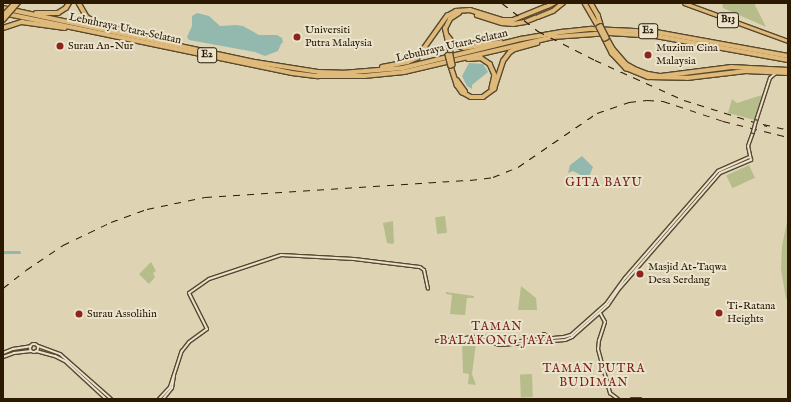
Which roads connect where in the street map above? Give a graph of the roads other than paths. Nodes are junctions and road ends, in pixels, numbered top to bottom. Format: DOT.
graph roads {
  1 [pos="15,3"];
  2 [pos="18,3"];
  3 [pos="69,3"];
  4 [pos="79,3"];
  5 [pos="554,3"];
  6 [pos="563,3"];
  7 [pos="586,3"];
  8 [pos="684,3"];
  9 [pos="3,8"];
  10 [pos="452,12"];
  11 [pos="3,13"];
  12 [pos="26,13"];
  13 [pos="3,16"];
  14 [pos="3,20"];
  15 [pos="600,26"];
  16 [pos="446,27"];
  17 [pos="3,28"];
  18 [pos="95,32"];
  19 [pos="553,37"];
  20 [pos="521,39"];
  21 [pos="606,39"];
  22 [pos="152,40"];
  23 [pos="787,42"];
  24 [pos="450,55"];
  25 [pos="788,56"];
  26 [pos="788,60"];
  27 [pos="452,65"];
  28 [pos="429,66"];
  29 [pos="710,69"];
  30 [pos="788,70"];
  31 [pos="768,71"];
  32 [pos="361,72"];
  33 [pos="777,72"];
  34 [pos="788,73"];
  35 [pos="710,76"];
  36 [pos="770,78"];
  37 [pos="428,289"];
  38 [pos="599,313"];
  39 [pos="570,330"];
  40 [pos="575,331"];
  41 [pos="549,338"];
  42 [pos="540,339"];
  43 [pos="31,346"];
  44 [pos="38,346"];
  45 [pos="31,351"];
  46 [pos="36,351"];
  47 [pos="3,353"];
  48 [pos="3,357"];
  49 [pos="174,374"];
  50 [pos="169,392"];
  51 [pos="106,399"];
  52 [pos="111,399"];
  53 [pos="159,399"];
  54 [pos="163,399"];
  55 [pos="618,399"];
  56 [pos="632,399"];
  57 [pos="640,399"];
  1 -- 13 [label="highway, bridge"];
  2 -- 14 [label="highway, bridge"];
  3 -- 12 [label="highway"];
  4 -- 22 [label="highway"];
  5 -- 10 [label="highway"];
  6 -- 16 [label="highway"];
  7 -- 15 [label="highway"];
  7 -- 15 [label="highway"];
  8 -- 23 [label="main road, B13"];
  9 -- 12 [label="highway, Lebuhraya Utara–Selatan / E2"];
  10 -- 24 [label="highway"];
  10 -- 32 [label="highway"];
  11 -- 18 [label="highway, Lebuhraya Utara–Selatan / E2"];
  12 -- 22 [label="highway, Lebuhraya Utara–Selatan / E2"];
  15 -- 21 [label="highway, bridge"];
  16 -- 20 [label="highway"];
  16 -- 24 [label="highway"];
  17 -- 18 [label="highway"];
  18 -- 28 [label="highway, Lebuhraya Utara–Selatan / E2"];
  19 -- 26 [label="highway, Lebuhraya Utara–Selatan / E2"];
  19 -- 27 [label="highway"];
  19 -- 28 [label="highway, Lebuhraya Utara–Selatan / E2"];
  20 -- 25 [label="highway, Lebuhraya Utara–Selatan / E2"];
  20 -- 32 [label="highway, Lebuhraya Utara–Selatan / E2"];
  21 -- 29 [label="highway"];
  21 -- 35 [label="highway"];
  22 -- 32 [label="highway, Lebuhraya Utara–Selatan / E2"];
  24 -- 27 [label="highway, bridge"];
  27 -- 28 [label="highway"];
  29 -- 30 [label="highway"];
  29 -- 35 [label="highway"];
  31 -- 33 [label="highway"];
  31 -- 35 [label="highway"];
  31 -- 36 [label="street"];
  33 -- 34 [label="highway"];
  33 -- 36 [label="street"];
  36 -- 38 [label="street, bridge"];
  37 -- 49 [label="street"];
  38 -- 40 [label="street"];
  38 -- 42 [label="street"];
  38 -- 55 [label="street"];
  39 -- 40 [label="street"];
  40 -- 41 [label="street"];
  41 -- 42 [label="street"];
  41 -- 42 [label="street"];
  43 -- 44 [label="street"];
  43 -- 45 [label="street"];
  43 -- 47 [label="street"];
  44 -- 46 [label="street"];
  44 -- 52 [label="street"];
  45 -- 46 [label="street"];
  45 -- 48 [label="street"];
  46 -- 51 [label="street"];
  49 -- 50 [label="street"];
  49 -- 53 [label="street"];
  50 -- 53 [label="street"];
  50 -- 54 [label="street"];
  56 -- 57 [label="street"];
}
